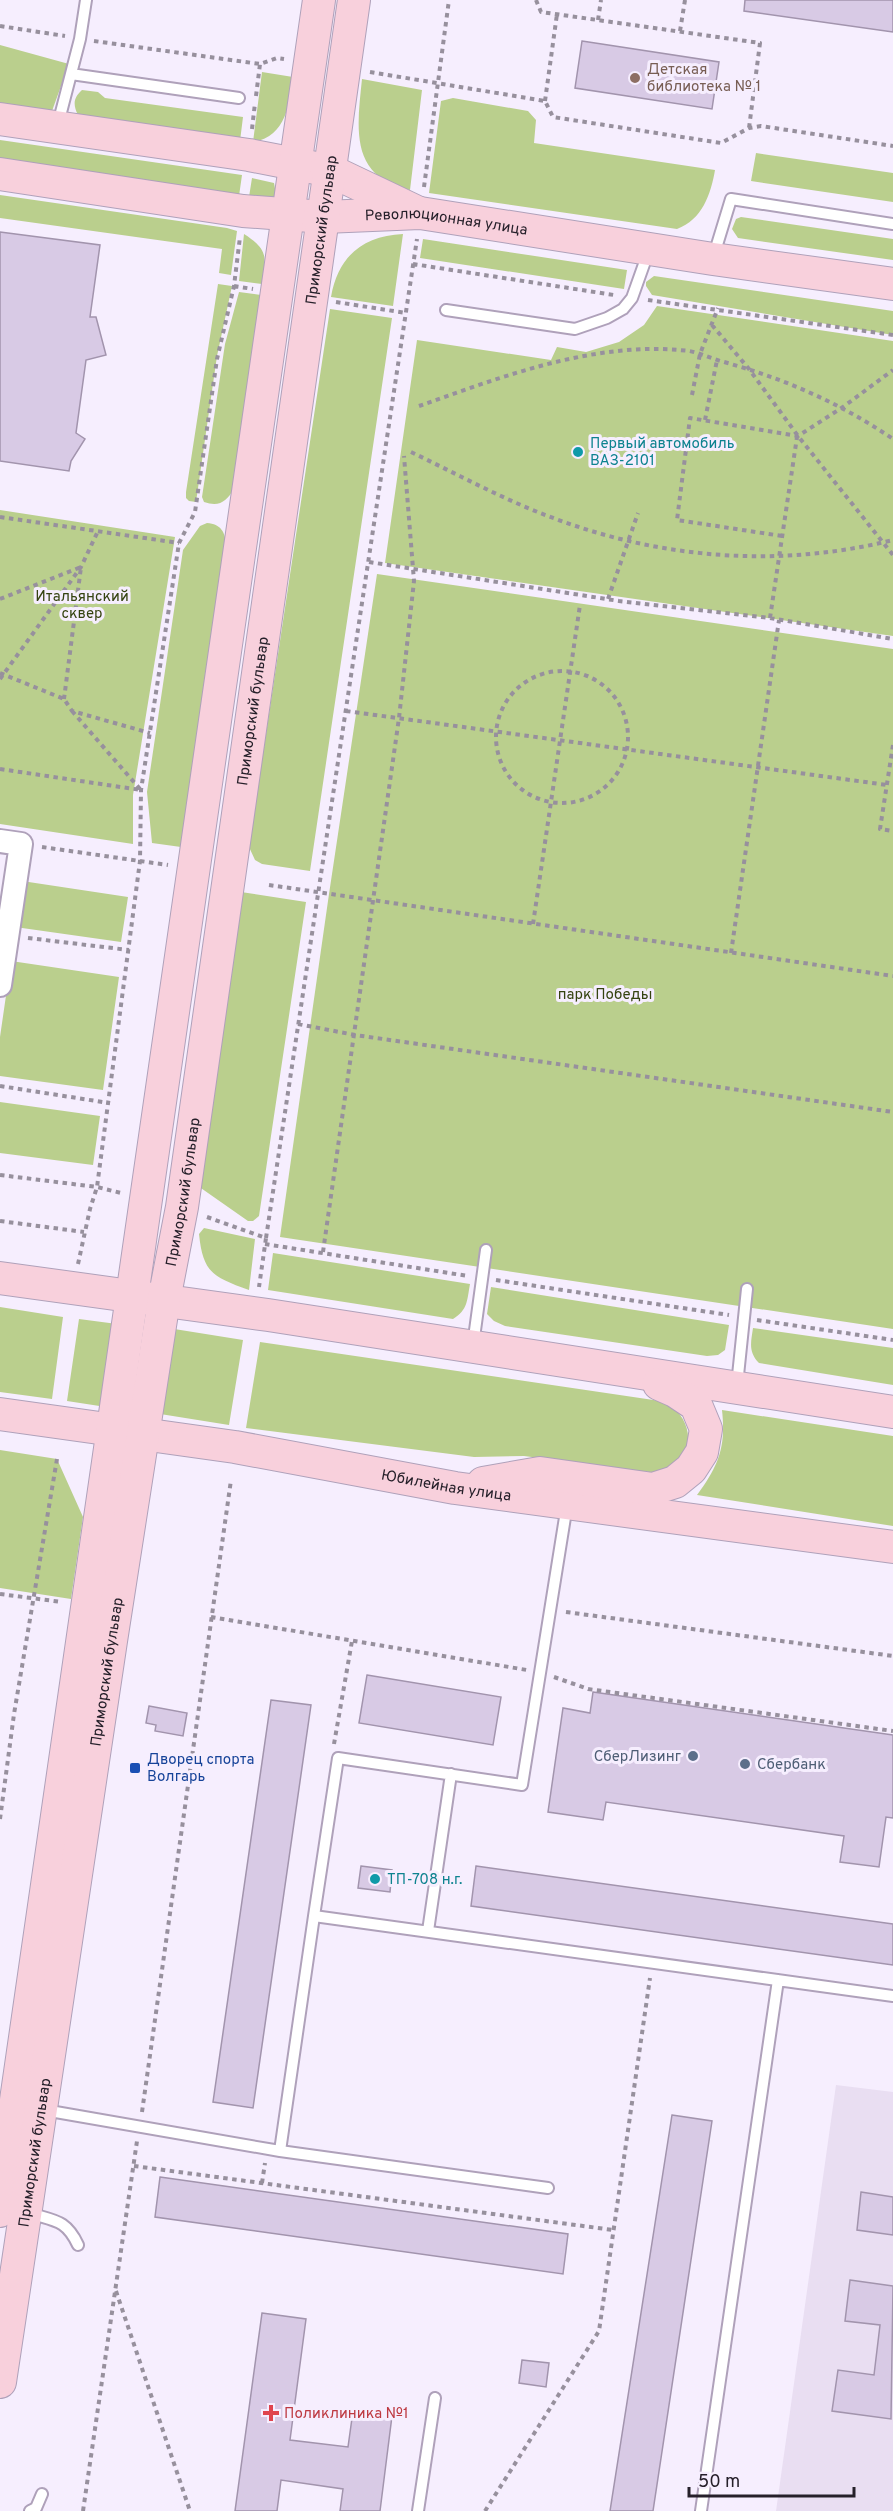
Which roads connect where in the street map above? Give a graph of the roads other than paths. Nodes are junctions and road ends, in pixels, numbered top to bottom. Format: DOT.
graph roads {
  1 [pos="86,0"];
  2 [pos="319,0"];
  3 [pos="354,0"];
  4 [pos="71,74"];
  5 [pos="239,98"];
  6 [pos="0,119"];
  7 [pos="58,127"];
  8 [pos="296,164"];
  9 [pos="331,171"];
  10 [pos="0,174"];
  11 [pos="420,213"];
  12 [pos="288,214"];
  13 [pos="324,217"];
  14 [pos="893,224"];
  15 [pos="650,248"];
  16 [pos="713,259"];
  17 [pos="893,284"];
  18 [pos="446,310"];
  19 [pos="10,843"];
  20 [pos="0,985"];
  21 [pos="486,1250"];
  22 [pos="0,1278"];
  23 [pos="747,1289"];
  24 [pos="133,1296"];
  25 [pos="164,1300"];
  26 [pos="473,1347"];
  27 [pos="631,1372"];
  28 [pos="736,1389"];
  29 [pos="893,1412"];
  30 [pos="0,1414"];
  31 [pos="128,1433"];
  32 [pos="456,1488"];
  33 [pos="567,1504"];
  34 [pos="893,1547"];
  35 [pos="451,1774"];
  36 [pos="314,1916"];
  37 [pos="428,1931"];
  38 [pos="778,1980"];
  39 [pos="893,1996"];
  40 [pos="39,2109"];
  41 [pos="280,2151"];
  42 [pos="3,2168"];
  43 [pos="548,2188"];
  44 [pos="12,2212"];
  45 [pos="78,2245"];
  46 [pos="0,2382"];
  47 [pos="435,2398"];
  48 [pos="42,2494"];
  49 [pos="30,2511"];
  50 [pos="418,2511"];
  51 [pos="700,2511"];
  1 -- 4 [label="lane"];
  2 -- 8 [label="main road"];
  3 -- 9 [label="main road, Приморский бульвар"];
  4 -- 5 [label="lane"];
  4 -- 7 [label="lane"];
  6 -- 7 [label="main road"];
  7 -- 8 [label="main road"];
  8 -- 9 [label="main road"];
  8 -- 12 [label="main road"];
  9 -- 11 [label="main road"];
  9 -- 13 [label="main road, Приморский бульвар"];
  10 -- 12 [label="main road, Революционная улица"];
  11 -- 13 [label="main road, Революционная улица"];
  11 -- 15 [label="main road, Революционная улица"];
  12 -- 13 [label="main road, Революционная улица"];
  12 -- 24 [label="main road"];
  13 -- 25 [label="main road, Приморский бульвар"];
  14 -- 16 [label="lane"];
  15 -- 16 [label="main road, Революционная улица"];
  15 -- 18 [label="lane"];
  16 -- 17 [label="main road, Революционная улица"];
  19 -- 20 [label="street"];
  21 -- 26 [label="lane"];
  22 -- 24 [label="main road"];
  23 -- 28 [label="lane"];
  24 -- 25 [label="main road"];
  24 -- 31 [label="main road"];
  25 -- 26 [label="main road"];
  25 -- 31 [label="main road, Приморский бульвар"];
  26 -- 27 [label="main road"];
  27 -- 28 [label="main road"];
  27 -- 32 [label="main road"];
  28 -- 29 [label="main road"];
  30 -- 31 [label="main road, Юбилейная улица"];
  31 -- 32 [label="main road, Юбилейная улица"];
  31 -- 40 [label="main road, Приморский бульвар"];
  31 -- 42 [label="main road"];
  32 -- 33 [label="main road, Юбилейная улица"];
  33 -- 34 [label="main road, Юбилейная улица"];
  33 -- 35 [label="lane"];
  35 -- 36 [label="lane"];
  35 -- 37 [label="lane"];
  36 -- 37 [label="lane"];
  36 -- 41 [label="lane"];
  37 -- 38 [label="lane"];
  38 -- 39 [label="lane"];
  38 -- 51 [label="lane"];
  40 -- 41 [label="lane"];
  40 -- 44 [label="main road, Приморский бульвар"];
  41 -- 43 [label="lane"];
  42 -- 44 [label="main road"];
  44 -- 45 [label="lane"];
  44 -- 46 [label="main road, Приморский бульвар"];
  47 -- 50 [label="lane"];
  48 -- 49 [label="lane"];
}
